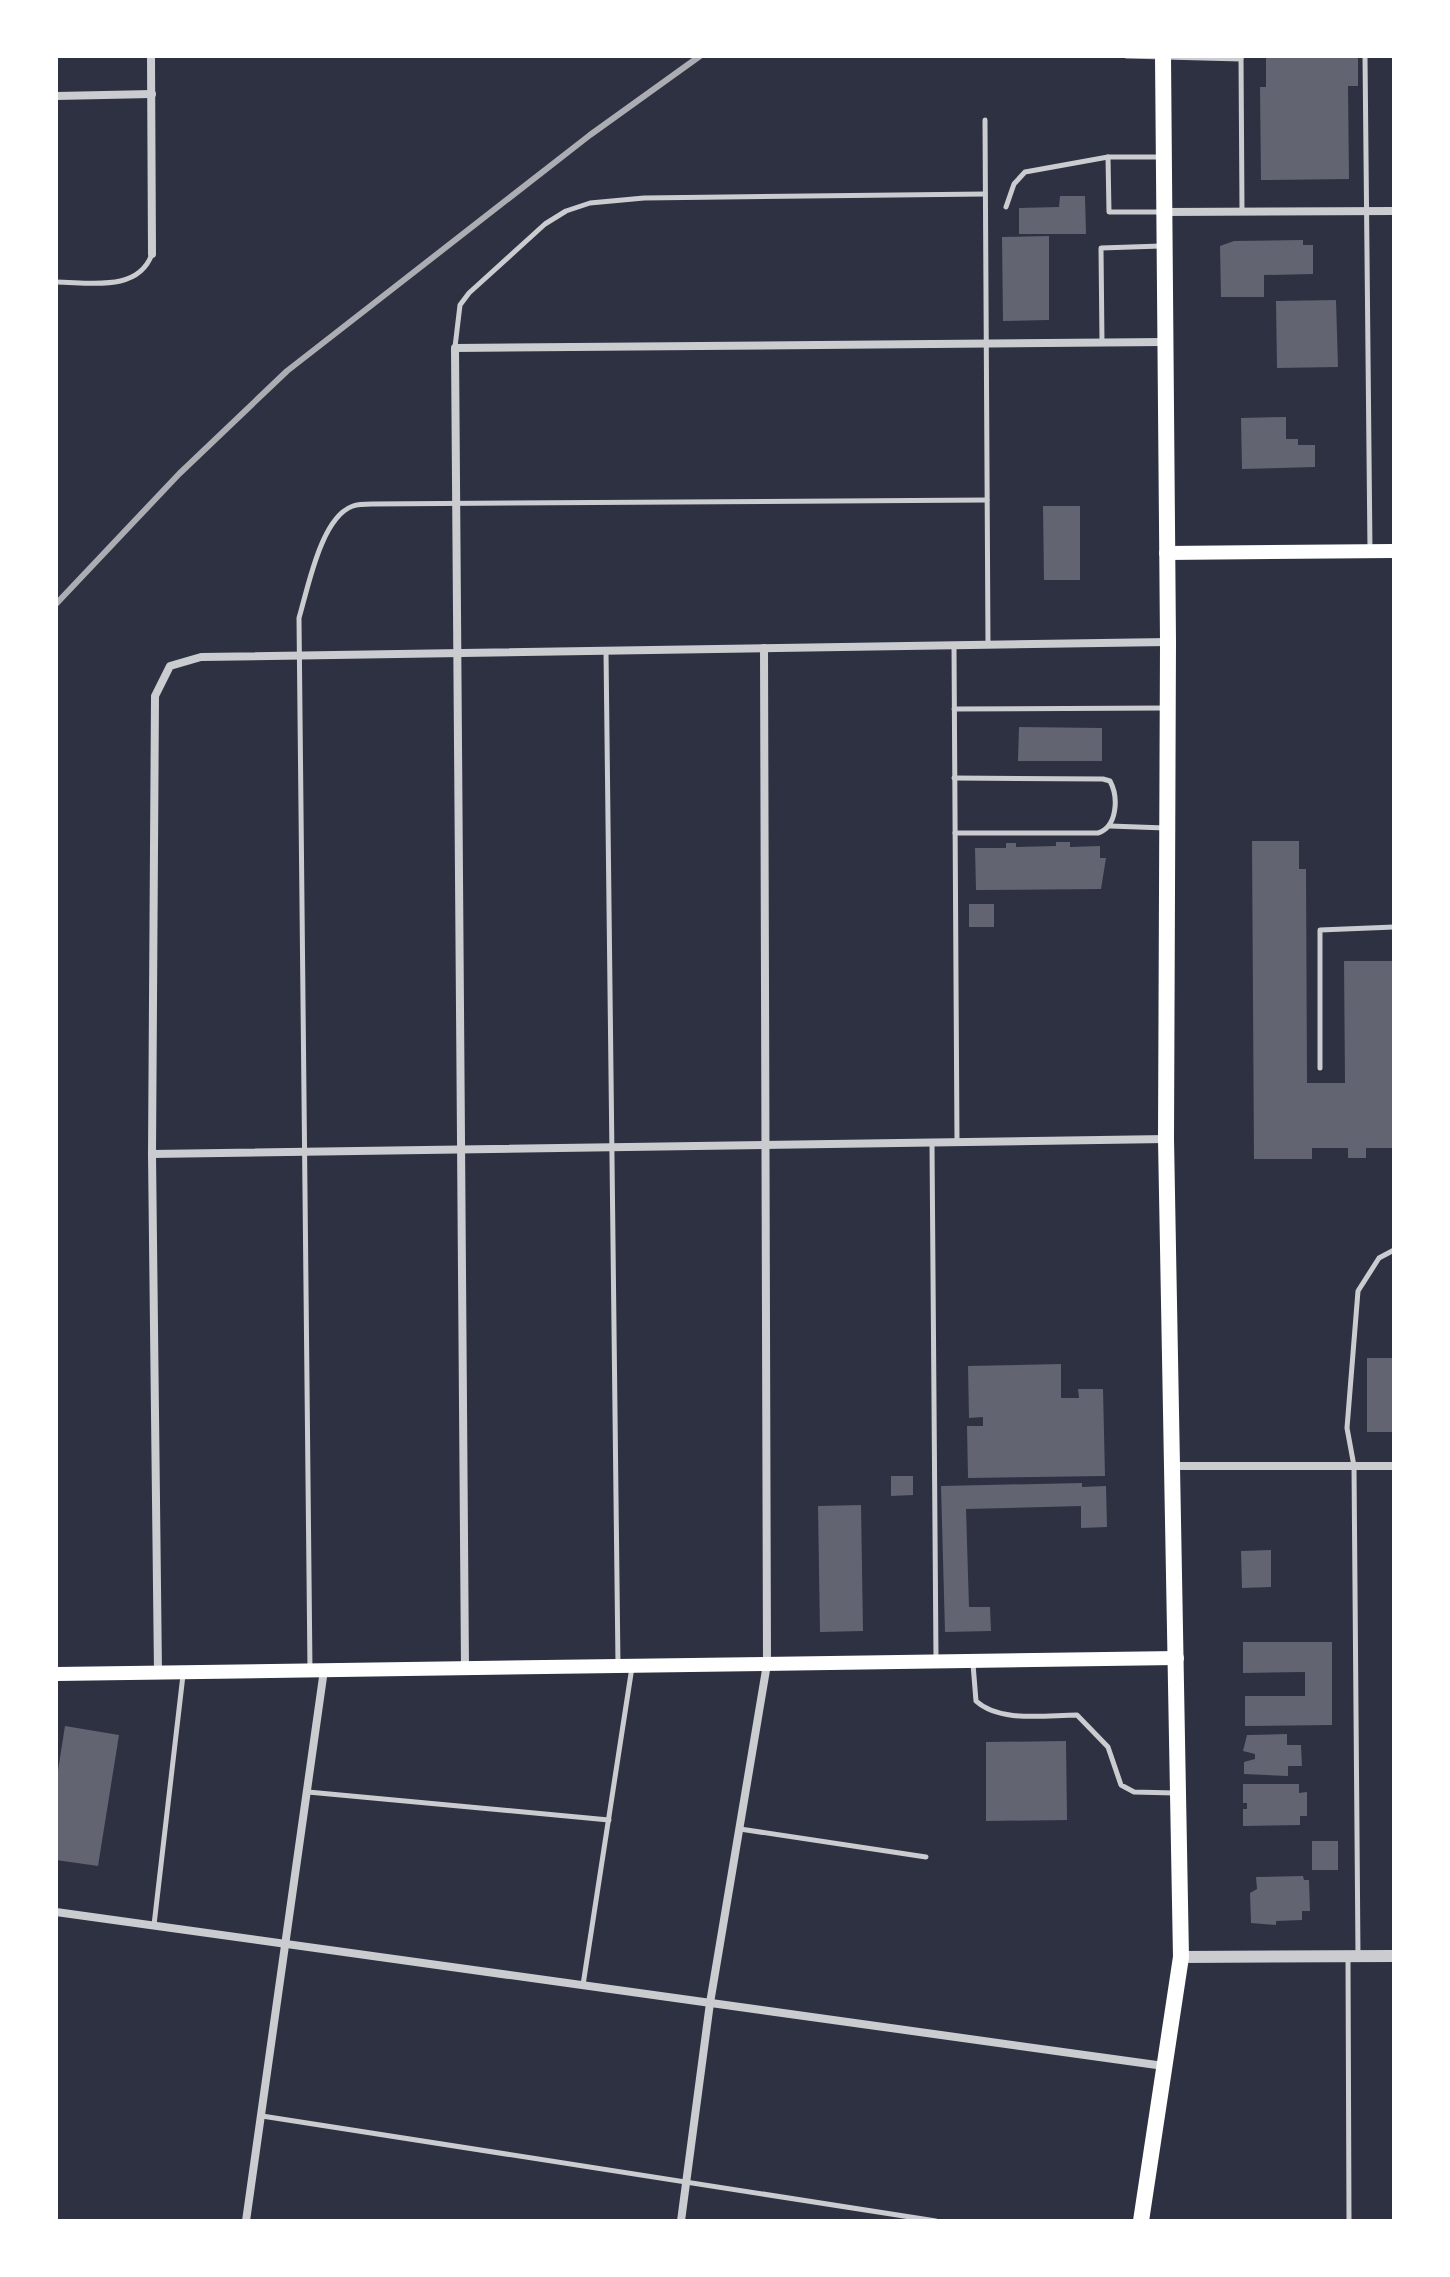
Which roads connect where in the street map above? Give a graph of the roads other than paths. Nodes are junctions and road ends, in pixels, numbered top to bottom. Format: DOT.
graph roads {
  1 [pos="151,56"];
  2 [pos="1127,56"];
  3 [pos="1365,56"];
  4 [pos="1163,57"];
  5 [pos="1241,57"];
  6 [pos="152,94"];
  7 [pos="56,96"];
  8 [pos="985,120"];
  9 [pos="1108,157"];
  10 [pos="1164,157"];
  11 [pos="985,194"];
  12 [pos="1006,207"];
  13 [pos="1366,211"];
  14 [pos="1394,211"];
  15 [pos="1164,212"];
  16 [pos="1242,212"];
  17 [pos="1164,246"];
  18 [pos="152,254"];
  19 [pos="56,282"];
  20 [pos="1102,342"];
  21 [pos="1165,342"];
  22 [pos="986,343"];
  23 [pos="455,348"];
  24 [pos="987,500"];
  25 [pos="457,502"];
  26 [pos="1394,551"];
  27 [pos="1370,552"];
  28 [pos="1166,553"];
  29 [pos="1168,642"];
  30 [pos="954,645"];
  31 [pos="988,645"];
  32 [pos="764,648"];
  33 [pos="606,650"];
  34 [pos="459,653"];
  35 [pos="299,655"];
  36 [pos="1167,708"];
  37 [pos="954,709"];
  38 [pos="954,778"];
  39 [pos="1110,826"];
  40 [pos="1167,828"];
  41 [pos="955,833"];
  42 [pos="1394,927"];
  43 [pos="1320,1068"];
  44 [pos="1166,1139"];
  45 [pos="957,1143"];
  46 [pos="932,1144"];
  47 [pos="767,1147"];
  48 [pos="612,1148"];
  49 [pos="461,1149"];
  50 [pos="305,1151"];
  51 [pos="152,1154"];
  52 [pos="1394,1250"];
  53 [pos="1169,1466"];
  54 [pos="1354,1466"];
  55 [pos="1394,1466"];
  56 [pos="1177,1658"];
  57 [pos="973,1661"];
  58 [pos="936,1662"];
  59 [pos="767,1664"];
  60 [pos="625,1666"];
  61 [pos="465,1669"];
  62 [pos="317,1670"];
  63 [pos="184,1672"];
  64 [pos="158,1673"];
  65 [pos="56,1674"];
  66 [pos="307,1792"];
  67 [pos="1179,1793"];
  68 [pos="609,1820"];
  69 [pos="740,1829"];
  70 [pos="926,1857"];
  71 [pos="56,1912"];
  72 [pos="154,1925"];
  73 [pos="286,1941"];
  74 [pos="1353,1956"];
  75 [pos="1394,1956"];
  76 [pos="1181,1957"];
  77 [pos="583,1985"];
  78 [pos="710,2003"];
  79 [pos="1165,2067"];
  80 [pos="261,2116"];
  81 [pos="686,2182"];
  82 [pos="246,2221"];
  83 [pos="681,2221"];
  84 [pos="936,2221"];
  85 [pos="1141,2221"];
  86 [pos="1349,2221"];
  1 -- 6 [label="street"];
  2 -- 4 [label="lane"];
  3 -- 13 [label="lane"];
  4 -- 5 [label="lane"];
  4 -- 10 [label="main road"];
  5 -- 16 [label="lane"];
  6 -- 7 [label="street"];
  6 -- 18 [label="street"];
  8 -- 11 [label="lane"];
  9 -- 10 [label="lane"];
  9 -- 12 [label="lane"];
  9 -- 15 [label="lane"];
  10 -- 15 [label="main road"];
  11 -- 22 [label="lane"];
  11 -- 23 [label="lane"];
  13 -- 14 [label="street"];
  13 -- 16 [label="street"];
  13 -- 27 [label="lane"];
  15 -- 16 [label="street"];
  15 -- 17 [label="main road"];
  17 -- 20 [label="lane"];
  17 -- 21 [label="main road"];
  18 -- 19 [label="lane"];
  20 -- 21 [label="street"];
  20 -- 22 [label="street"];
  21 -- 28 [label="main road"];
  22 -- 23 [label="street"];
  22 -- 24 [label="lane"];
  23 -- 25 [label="street"];
  24 -- 25 [label="lane"];
  24 -- 31 [label="lane"];
  25 -- 34 [label="street"];
  25 -- 35 [label="lane"];
  26 -- 27 [label="main road"];
  27 -- 28 [label="main road"];
  28 -- 29 [label="main road"];
  29 -- 31 [label="street"];
  29 -- 36 [label="main road"];
  30 -- 31 [label="street"];
  30 -- 32 [label="street"];
  30 -- 37 [label="lane"];
  32 -- 33 [label="street"];
  32 -- 47 [label="street"];
  33 -- 34 [label="street"];
  33 -- 48 [label="lane"];
  34 -- 35 [label="street"];
  34 -- 49 [label="street"];
  35 -- 50 [label="lane"];
  35 -- 51 [label="street"];
  36 -- 37 [label="lane"];
  36 -- 40 [label="main road"];
  37 -- 38 [label="lane"];
  38 -- 39 [label="lane"];
  38 -- 41 [label="lane"];
  39 -- 40 [label="lane"];
  39 -- 41 [label="lane"];
  40 -- 44 [label="main road"];
  41 -- 45 [label="lane"];
  42 -- 43 [label="lane"];
  44 -- 45 [label="street"];
  44 -- 53 [label="main road"];
  45 -- 46 [label="street"];
  46 -- 47 [label="street"];
  46 -- 58 [label="lane"];
  47 -- 48 [label="street"];
  47 -- 59 [label="street"];
  48 -- 49 [label="street"];
  48 -- 60 [label="lane"];
  49 -- 50 [label="street"];
  49 -- 61 [label="street"];
  50 -- 51 [label="street"];
  50 -- 62 [label="lane"];
  51 -- 64 [label="street"];
  52 -- 54 [label="lane"];
  53 -- 54 [label="street"];
  53 -- 56 [label="main road"];
  54 -- 55 [label="street"];
  54 -- 74 [label="lane"];
  56 -- 57 [label="main road"];
  56 -- 67 [label="main road"];
  57 -- 58 [label="main road"];
  57 -- 67 [label="lane"];
  58 -- 59 [label="main road"];
  59 -- 60 [label="main road"];
  59 -- 69 [label="street"];
  60 -- 61 [label="main road"];
  60 -- 68 [label="lane"];
  61 -- 62 [label="main road"];
  62 -- 63 [label="main road"];
  62 -- 66 [label="street"];
  63 -- 64 [label="main road"];
  63 -- 72 [label="lane"];
  64 -- 65 [label="main road"];
  66 -- 68 [label="lane"];
  66 -- 73 [label="street"];
  67 -- 76 [label="main road"];
  68 -- 77 [label="lane"];
  69 -- 70 [label="lane"];
  69 -- 78 [label="street"];
  71 -- 72 [label="street"];
  72 -- 73 [label="street"];
  73 -- 77 [label="street"];
  73 -- 80 [label="street"];
  74 -- 75 [label="street"];
  74 -- 76 [label="street"];
  74 -- 86 [label="lane"];
  76 -- 79 [label="main road"];
  77 -- 78 [label="street"];
  78 -- 79 [label="street"];
  78 -- 81 [label="street"];
  79 -- 85 [label="main road"];
  80 -- 81 [label="lane"];
  80 -- 82 [label="street"];
  81 -- 83 [label="street"];
  81 -- 84 [label="lane"];
}
